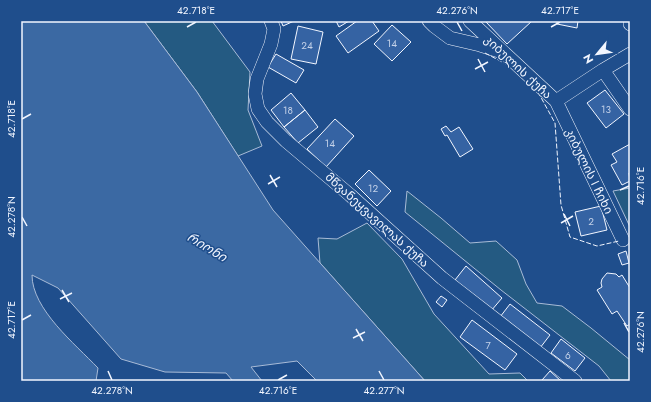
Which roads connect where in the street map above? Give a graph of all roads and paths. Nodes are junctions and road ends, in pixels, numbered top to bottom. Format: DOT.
graph roads {
  1 [pos="271,21"];
  2 [pos="429,21"];
  3 [pos="470,21"];
  4 [pos="630,21"];
  5 [pos="630,24"];
  6 [pos="503,53"];
  7 [pos="630,54"];
  8 [pos="603,70"];
  9 [pos="556,101"];
  10 [pos="630,109"];
  11 [pos="623,240"];
  12 [pos="575,381"];
  1 -- 12 [label="street, მწვანეყვავილას ქუჩა"];
  2 -- 6 [label="street"];
  3 -- 6 [label="street, კიბულის ქუჩა"];
  4 -- 5 [label="street"];
  6 -- 9 [label="street, კიბულის ქუჩა"];
  7 -- 8 [label="street, კიბულის ქუჩა"];
  8 -- 9 [label="street, კიბულის ქუჩა"];
  8 -- 10 [label="street"];
  9 -- 11 [label="street, კიბულის I ჩიხი"];
}
